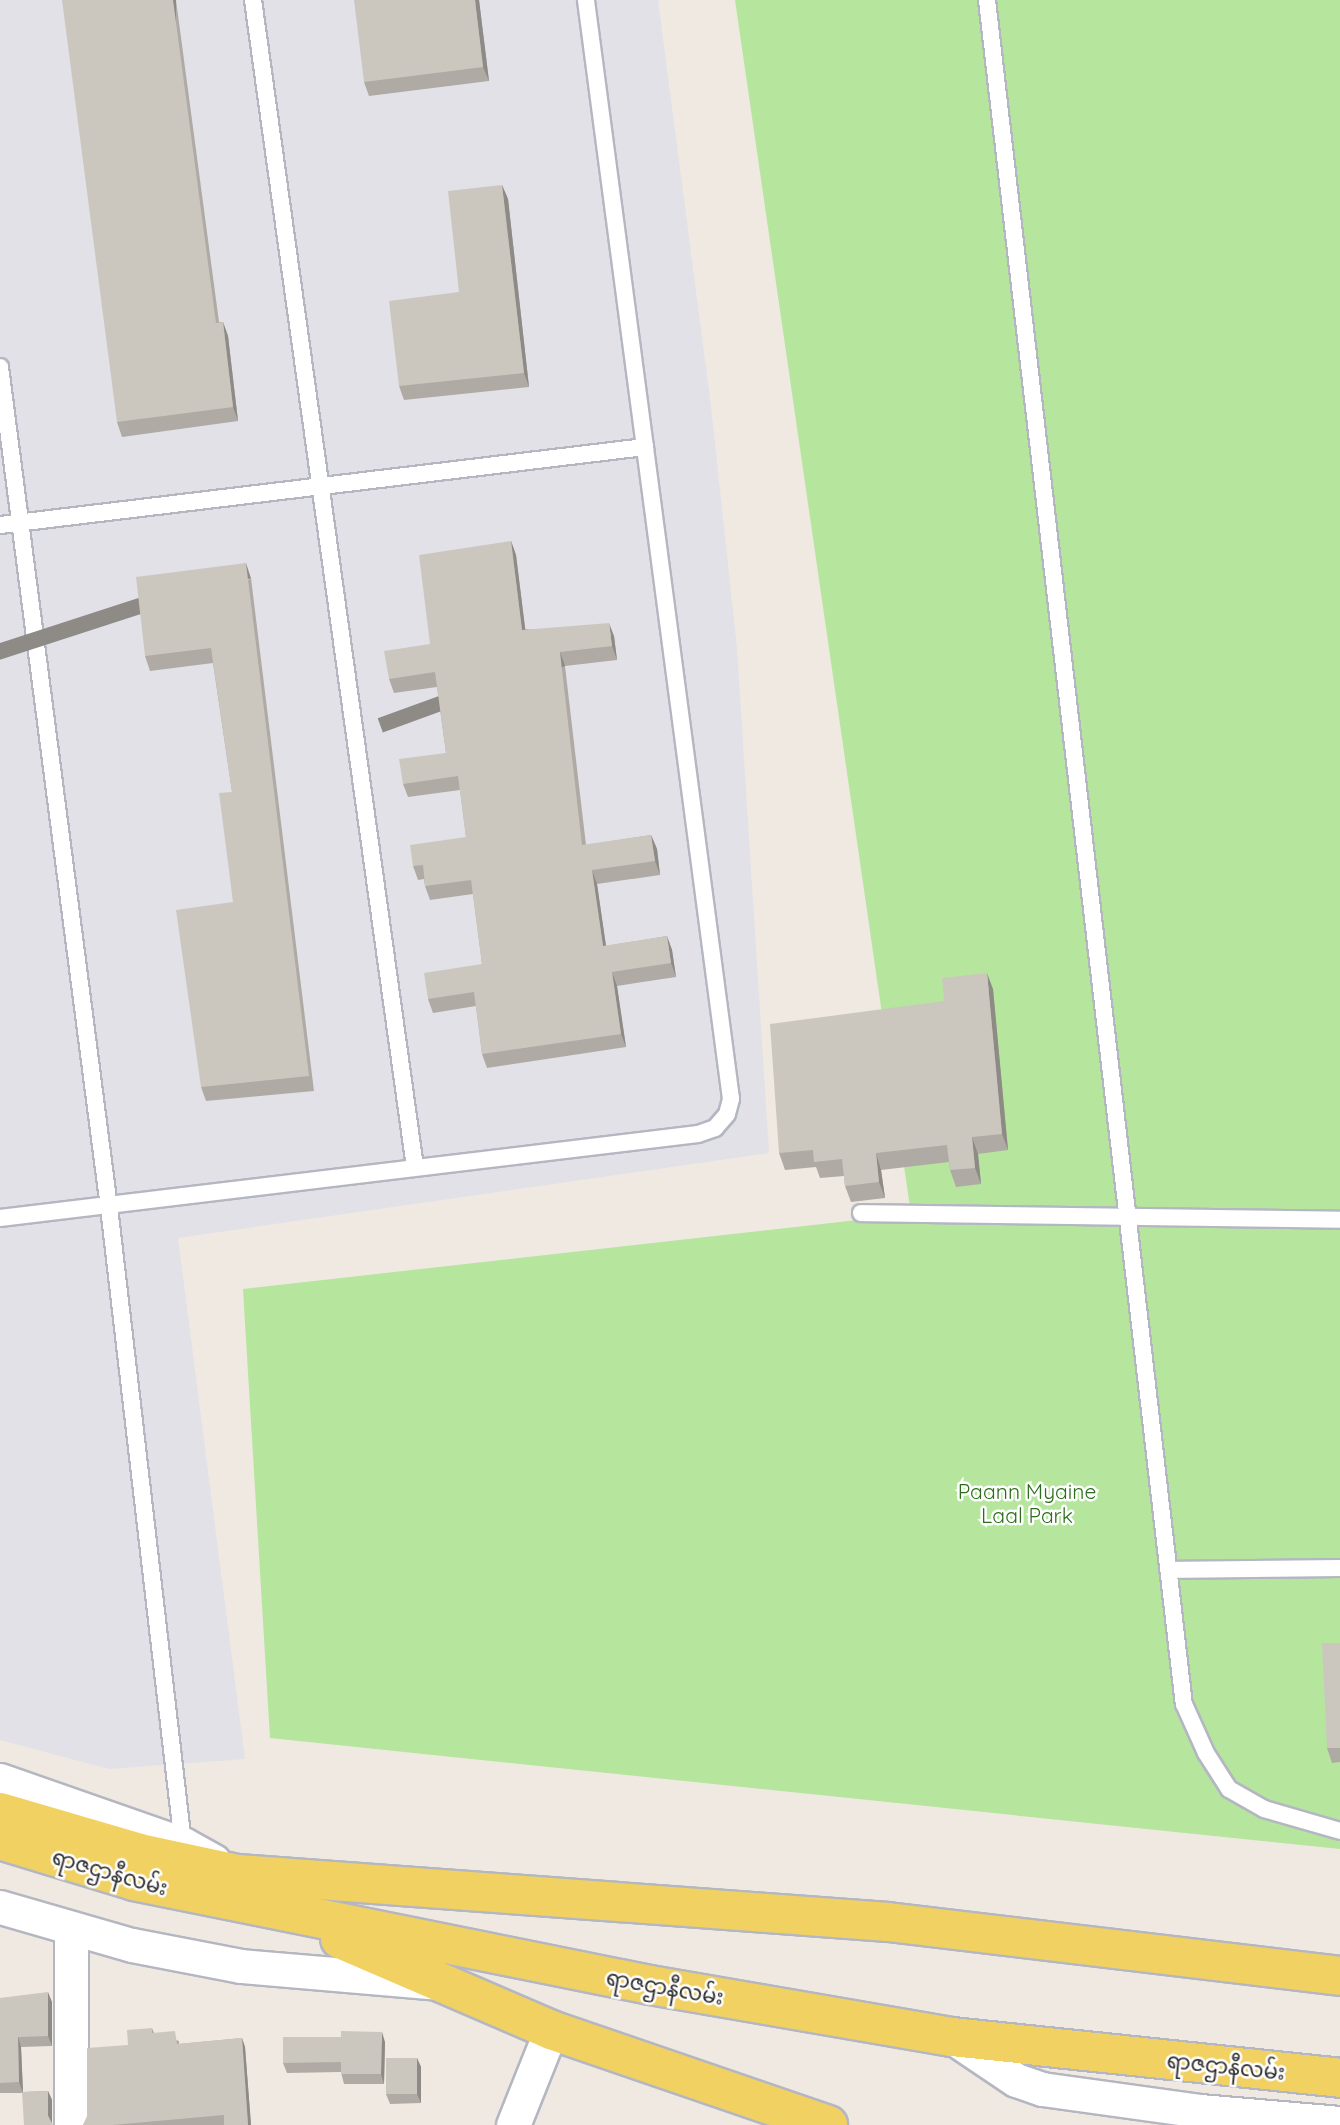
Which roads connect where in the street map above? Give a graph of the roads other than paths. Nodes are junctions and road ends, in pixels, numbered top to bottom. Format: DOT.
graph roads {
  1 [pos="253,0"];
  2 [pos="586,0"];
  3 [pos="987,0"];
  4 [pos="0,367"];
  5 [pos="645,447"];
  6 [pos="319,486"];
  7 [pos="20,523"];
  8 [pos="0,525"];
  9 [pos="415,1167"];
  10 [pos="109,1207"];
  11 [pos="861,1213"];
  12 [pos="1129,1217"];
  13 [pos="0,1218"];
  14 [pos="1340,1220"];
  15 [pos="1340,1568"];
  16 [pos="1169,1570"];
  17 [pos="0,1780"];
  18 [pos="0,1812"];
  19 [pos="1340,1831"];
  20 [pos="0,1840"];
  21 [pos="183,1844"];
  22 [pos="238,1874"];
  23 [pos="0,1907"];
  24 [pos="289,1915"];
  25 [pos="71,1928"];
  26 [pos="1340,1976"];
  27 [pos="432,1982"];
  28 [pos="551,2030"];
  29 [pos="952,2037"];
  30 [pos="1340,2078"];
  31 [pos="1340,2123"];
  32 [pos="71,2125"];
  33 [pos="513,2125"];
  34 [pos="828,2125"];
  1 -- 6 [label="lane"];
  2 -- 5 [label="lane"];
  3 -- 12 [label="lane"];
  4 -- 7 [label="lane"];
  5 -- 6 [label="lane"];
  5 -- 9 [label="lane"];
  6 -- 7 [label="lane"];
  6 -- 9 [label="lane"];
  7 -- 8 [label="lane"];
  7 -- 10 [label="lane"];
  9 -- 10 [label="lane"];
  10 -- 13 [label="lane"];
  10 -- 21 [label="lane"];
  11 -- 12 [label="lane"];
  12 -- 14 [label="lane"];
  12 -- 16 [label="lane"];
  15 -- 16 [label="lane"];
  16 -- 19 [label="lane"];
  17 -- 21 [label="street"];
  18 -- 22 [label="main road, ရာဇဌာနီလမ်း"];
  20 -- 24 [label="main road, ရာဇဌာနီလမ်း"];
  21 -- 22 [label="street"];
  22 -- 24 [label="main road"];
  22 -- 26 [label="main road, ရာဇဌာနီလမ်း"];
  23 -- 25 [label="street"];
  24 -- 27 [label="main road"];
  24 -- 29 [label="main road, ရာဇဌာနီလမ်း"];
  25 -- 27 [label="street"];
  25 -- 32 [label="street"];
  27 -- 28 [label="main road"];
  28 -- 33 [label="street"];
  28 -- 34 [label="main road"];
  29 -- 30 [label="main road, ရာဇဌာနီလမ်း"];
  29 -- 31 [label="street"];
}
